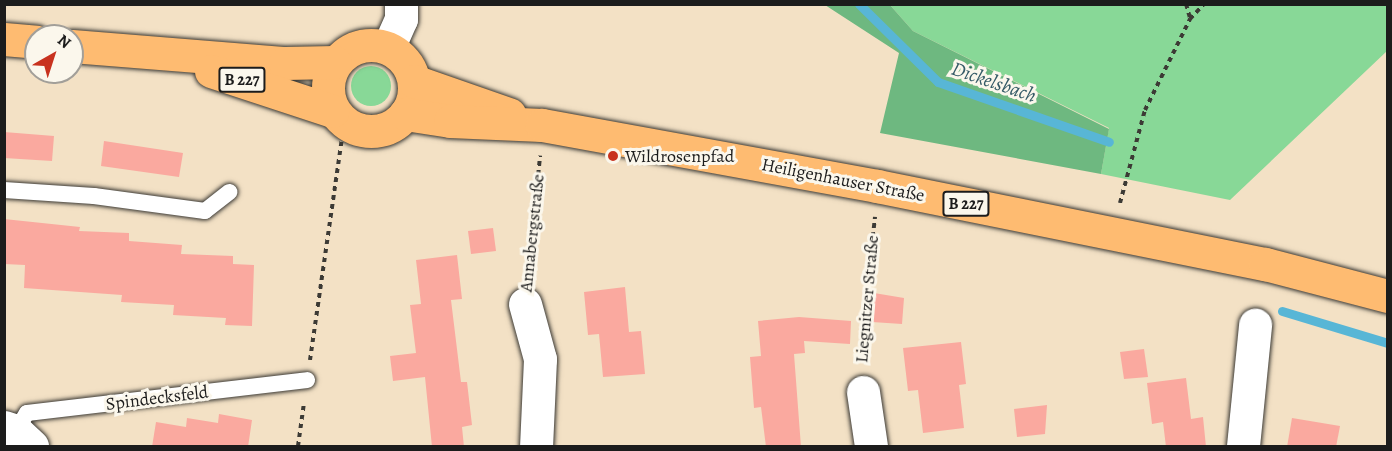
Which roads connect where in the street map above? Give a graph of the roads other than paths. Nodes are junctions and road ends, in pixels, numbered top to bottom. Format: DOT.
graph roads {
  1 [pos="401,4"];
  2 [pos="4,39"];
  3 [pos="24,41"];
  4 [pos="84,47"];
  5 [pos="388,48"];
  6 [pos="149,53"];
  7 [pos="335,62"];
  8 [pos="414,81"];
  9 [pos="405,114"];
  10 [pos="339,117"];
  11 [pos="542,125"];
  12 [pos="4,190"];
  13 [pos="229,192"];
  14 [pos="1388,296"];
  15 [pos="525,304"];
  16 [pos="1255,325"];
  17 [pos="307,380"];
  18 [pos="862,392"];
  19 [pos="18,435"];
  20 [pos="536,447"];
  21 [pos="871,447"];
  22 [pos="1242,447"];
  1 -- 5 [label="street"];
  2 -- 3 [label="main road"];
  4 -- 6 [label="main road, B 227"];
  5 -- 7 [label="main road"];
  5 -- 8 [label="main road"];
  6 -- 7 [label="main road, B 227"];
  6 -- 10 [label="main road, B 227"];
  7 -- 10 [label="main road"];
  8 -- 9 [label="main road"];
  8 -- 11 [label="main road, Heiligenhauser Straße / B 227"];
  9 -- 10 [label="main road"];
  9 -- 11 [label="main road, Heiligenhauser Straße / B 227"];
  11 -- 14 [label="main road, Heiligenhauser Straße / B 227"];
  12 -- 13 [label="lane"];
  15 -- 20 [label="street, Annabergstraße"];
  16 -- 22 [label="street"];
  17 -- 19 [label="lane, Spindecksfeld"];
  18 -- 21 [label="street"];
}
